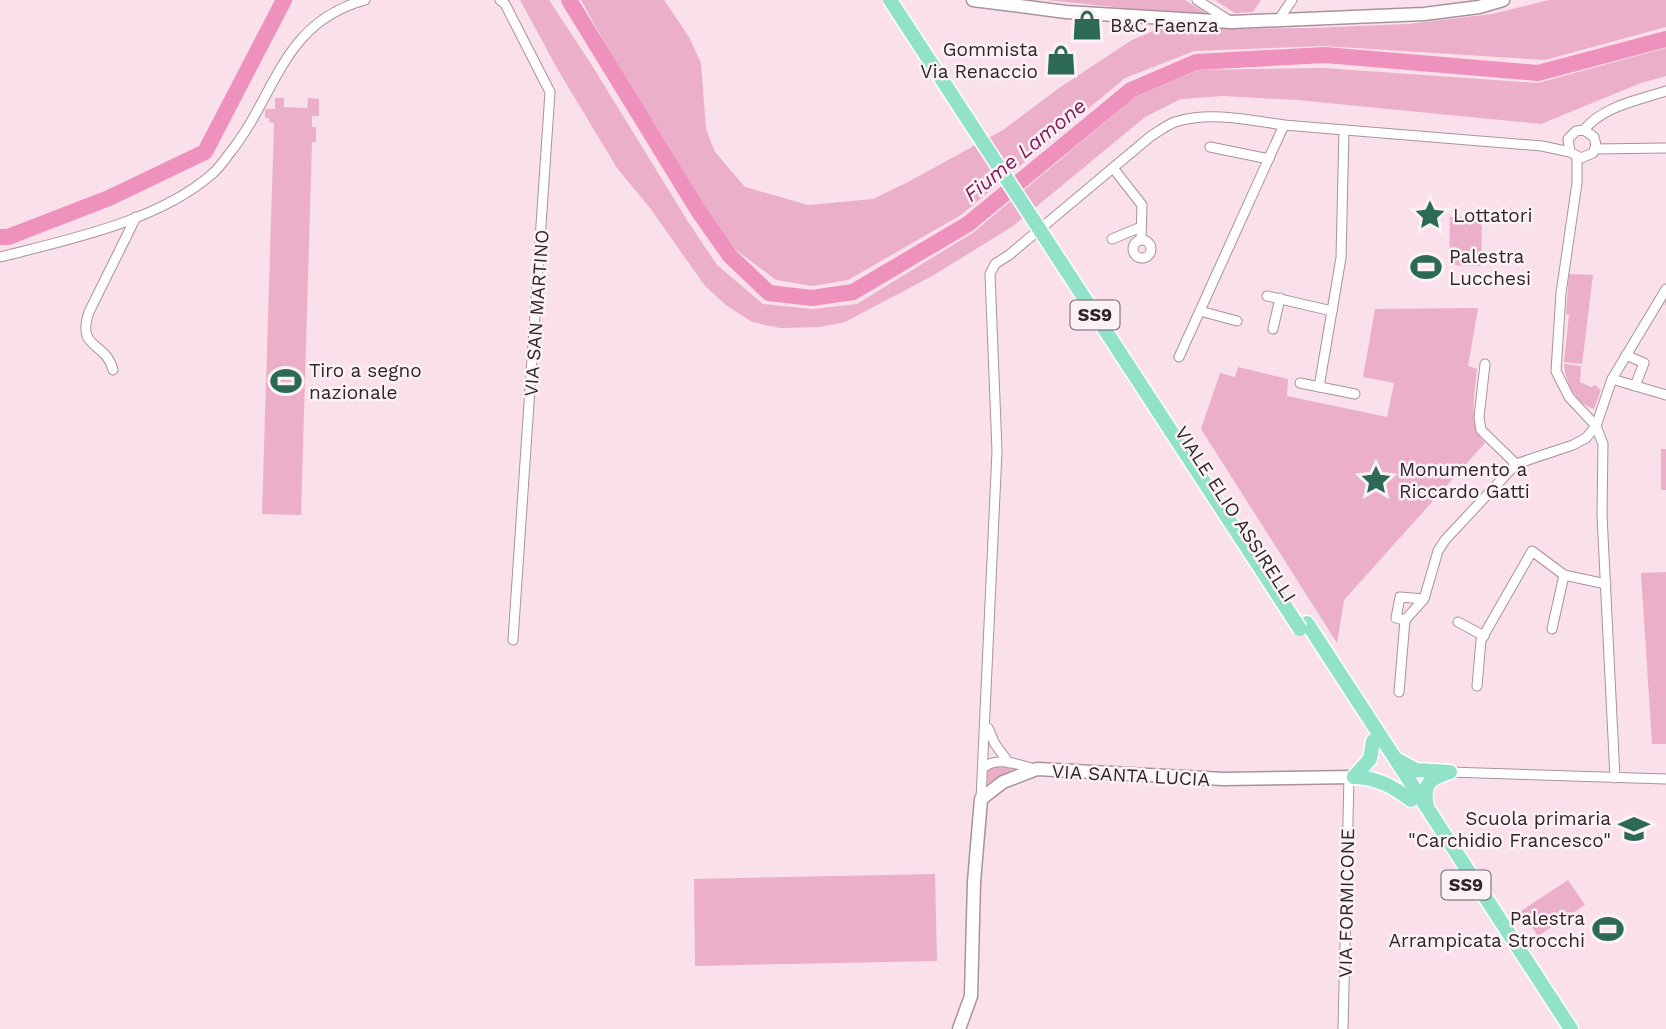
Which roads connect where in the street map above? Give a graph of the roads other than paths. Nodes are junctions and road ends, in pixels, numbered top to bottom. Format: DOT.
graph roads {
  1 [pos="365,0"];
  2 [pos="500,0"];
  3 [pos="890,0"];
  4 [pos="901,0"];
  5 [pos="973,0"];
  6 [pos="1197,0"];
  7 [pos="1292,0"];
  8 [pos="1503,0"];
  9 [pos="1279,19"];
  10 [pos="1231,22"];
  11 [pos="1666,91"];
  12 [pos="1284,125"];
  13 [pos="1344,130"];
  14 [pos="1584,130"];
  15 [pos="1568,139"];
  16 [pos="1542,146"];
  17 [pos="1210,147"];
  18 [pos="1666,148"];
  19 [pos="1595,149"];
  20 [pos="1577,155"];
  21 [pos="1269,159"];
  22 [pos="1113,168"];
  23 [pos="136,217"];
  24 [pos="1141,227"];
  25 [pos="1112,239"];
  26 [pos="1141,240"];
  27 [pos="0,257"];
  28 [pos="1666,289"];
  29 [pos="1267,296"];
  30 [pos="1280,298"];
  31 [pos="1663,300"];
  32 [pos="1200,311"];
  33 [pos="1332,311"];
  34 [pos="1237,321"];
  35 [pos="1273,329"];
  36 [pos="1626,355"];
  37 [pos="1179,357"];
  38 [pos="1485,364"];
  39 [pos="113,370"];
  40 [pos="1612,379"];
  41 [pos="1300,383"];
  42 [pos="1635,386"];
  43 [pos="1319,387"];
  44 [pos="1665,391"];
  45 [pos="1355,394"];
  46 [pos="1596,426"];
  47 [pos="1516,464"];
  48 [pos="1564,575"];
  49 [pos="1606,584"];
  50 [pos="1424,600"];
  51 [pos="1405,620"];
  52 [pos="1458,622"];
  53 [pos="1304,626"];
  54 [pos="1552,629"];
  55 [pos="1484,636"];
  56 [pos="513,640"];
  57 [pos="1477,687"];
  58 [pos="1399,692"];
  59 [pos="986,723"];
  60 [pos="1373,741"];
  61 [pos="1392,755"];
  62 [pos="1009,763"];
  63 [pos="984,767"];
  64 [pos="1037,769"];
  65 [pos="1450,772"];
  66 [pos="1352,777"];
  67 [pos="1615,778"];
  68 [pos="1666,779"];
  69 [pos="981,799"];
  70 [pos="1411,800"];
  71 [pos="1427,808"];
  72 [pos="959,1029"];
  73 [pos="1343,1029"];
  74 [pos="1559,1029"];
  75 [pos="1571,1029"];
  1 -- 23 [label="street"];
  2 -- 56 [label="street, VIA SAN MARTINO"];
  3 -- 53 [label="main road, VIALE ELIO ASSIRELLI / SS9, bridge"];
  4 -- 53 [label="main road, VIALE ELIO ASSIRELLI / SS9"];
  5 -- 10 [label="street"];
  6 -- 10 [label="street"];
  7 -- 9 [label="street"];
  8 -- 9 [label="street"];
  9 -- 10 [label="street"];
  11 -- 14 [label="street"];
  12 -- 13 [label="street"];
  12 -- 21 [label="street"];
  12 -- 22 [label="street"];
  13 -- 16 [label="street"];
  13 -- 33 [label="street"];
  14 -- 15 [label="street"];
  14 -- 19 [label="street"];
  15 -- 16 [label="street"];
  15 -- 20 [label="street"];
  16 -- 20 [label="street"];
  17 -- 21 [label="street"];
  18 -- 19 [label="street"];
  19 -- 20 [label="street"];
  20 -- 46 [label="street"];
  21 -- 32 [label="street"];
  22 -- 24 [label="street"];
  22 -- 59 [label="street"];
  23 -- 27 [label="street"];
  23 -- 39 [label="street"];
  24 -- 25 [label="street"];
  24 -- 26 [label="street"];
  28 -- 31 [label="street"];
  29 -- 30 [label="street"];
  30 -- 33 [label="street"];
  30 -- 35 [label="street"];
  31 -- 36 [label="street"];
  32 -- 34 [label="street"];
  32 -- 37 [label="street"];
  33 -- 43 [label="street"];
  36 -- 40 [label="street"];
  36 -- 42 [label="street"];
  38 -- 47 [label="street"];
  40 -- 42 [label="street"];
  40 -- 46 [label="street"];
  41 -- 43 [label="street"];
  42 -- 44 [label="street"];
  43 -- 45 [label="street"];
  46 -- 47 [label="street"];
  46 -- 49 [label="street"];
  47 -- 50 [label="street"];
  48 -- 49 [label="street"];
  48 -- 54 [label="street"];
  48 -- 55 [label="street"];
  49 -- 67 [label="street"];
  50 -- 51 [label="street"];
  50 -- 51 [label="street"];
  51 -- 58 [label="street"];
  52 -- 55 [label="street"];
  53 -- 60 [label="main road, VIALE ELIO ASSIRELLI / SS9"];
  53 -- 61 [label="main road, VIALE ELIO ASSIRELLI / SS9"];
  55 -- 57 [label="street"];
  59 -- 62 [label="street"];
  59 -- 63 [label="street"];
  60 -- 66 [label="main road"];
  60 -- 70 [label="main road, VIALE ELIO ASSIRELLI / SS9"];
  61 -- 65 [label="main road"];
  61 -- 71 [label="main road, VIALE ELIO ASSIRELLI / SS9"];
  62 -- 63 [label="street"];
  62 -- 64 [label="street"];
  63 -- 69 [label="street"];
  64 -- 66 [label="street, VIA SANTA LUCIA"];
  64 -- 69 [label="street, VIA SANTA LUCIA"];
  65 -- 67 [label="street"];
  65 -- 71 [label="main road"];
  66 -- 70 [label="main road"];
  66 -- 73 [label="street, VIA FORMICONE"];
  67 -- 68 [label="street"];
  69 -- 72 [label="street"];
  70 -- 74 [label="main road, VIALE ELIO ASSIRELLI / SS9"];
  71 -- 75 [label="main road, VIALE ELIO ASSIRELLI / SS9"];
}
